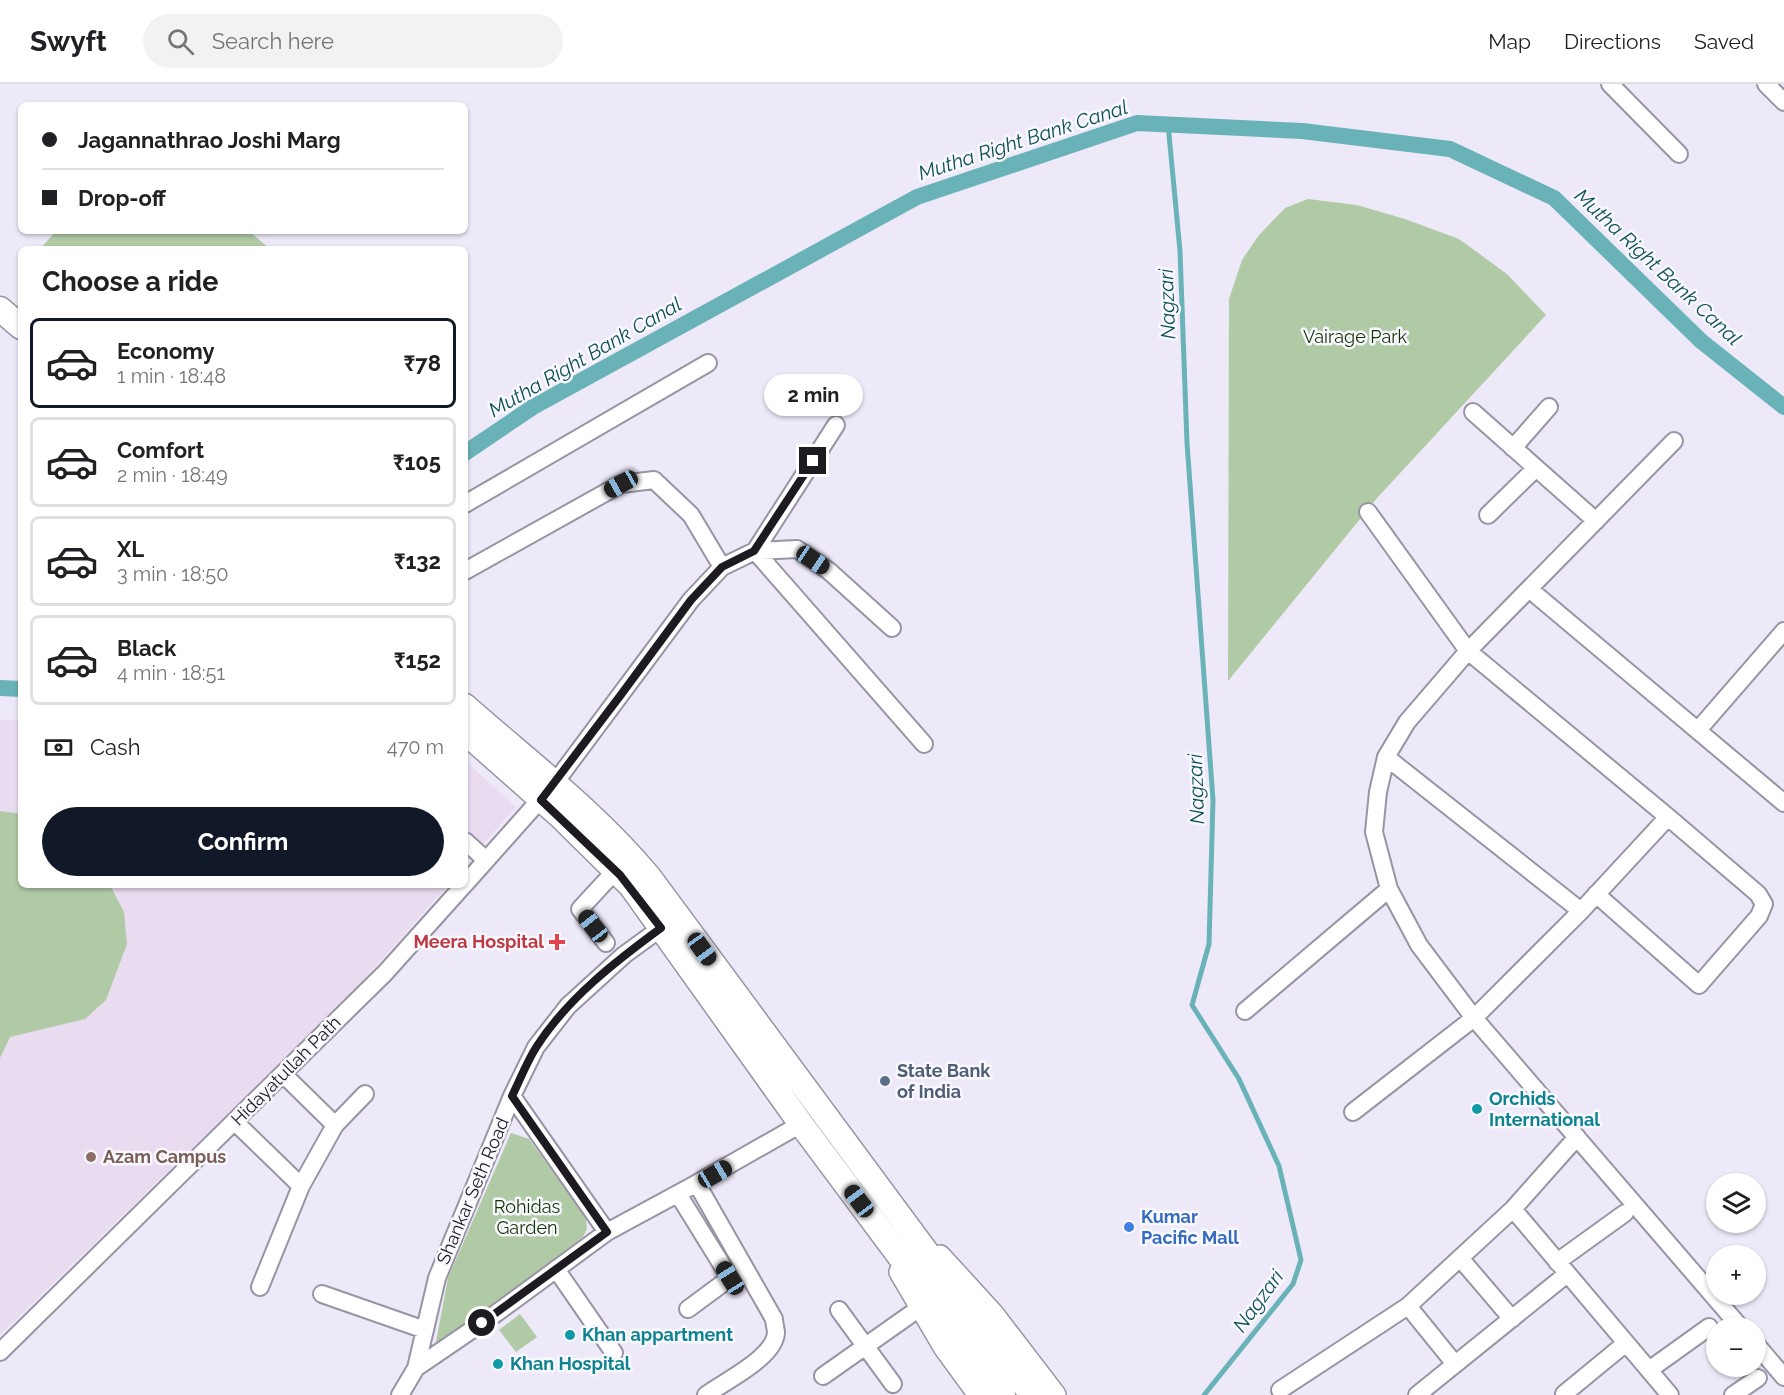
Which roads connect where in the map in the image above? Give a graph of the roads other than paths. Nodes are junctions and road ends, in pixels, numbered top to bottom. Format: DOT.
graph roads {
  1 [pos="1610,84"];
  2 [pos="1766,84"];
  3 [pos="1784,102"];
  4 [pos="1679,154"];
  5 [pos="0,309"];
  6 [pos="18,324"];
  7 [pos="708,363"];
  8 [pos="1549,408"];
  9 [pos="1473,412"];
  10 [pos="836,425"];
  11 [pos="1674,441"];
  12 [pos="1513,448"];
  13 [pos="1536,468"];
  14 [pos="468,502"];
  15 [pos="1368,512"];
  16 [pos="1488,515"];
  17 [pos="1596,521"];
  18 [pos="754,551"];
  19 [pos="722,567"];
  20 [pos="468,570"];
  21 [pos="1529,589"];
  22 [pos="892,628"];
  23 [pos="1784,631"];
  24 [pos="1468,651"];
  25 [pos="468,709"];
  26 [pos="1698,730"];
  27 [pos="468,734"];
  28 [pos="924,744"];
  29 [pos="1386,757"];
  30 [pos="547,792"];
  31 [pos="1784,803"];
  32 [pos="1668,817"];
  33 [pos="468,844"];
  34 [pos="486,860"];
  35 [pos="624,869"];
  36 [pos="468,881"];
  37 [pos="462,888"];
  38 [pos="1389,889"];
  39 [pos="1596,894"];
  40 [pos="1581,911"];
  41 [pos="661,928"];
  42 [pos="606,943"];
  43 [pos="1245,1011"];
  44 [pos="1474,1018"];
  45 [pos="283,1074"];
  46 [pos="365,1094"];
  47 [pos="512,1096"];
  48 [pos="1353,1112"];
  49 [pos="235,1122"];
  50 [pos="801,1124"];
  51 [pos="335,1125"];
  52 [pos="1576,1137"];
  53 [pos="697,1184"];
  54 [pos="301,1186"];
  55 [pos="678,1194"];
  56 [pos="868,1194"];
  57 [pos="1513,1209"];
  58 [pos="1625,1213"];
  59 [pos="607,1232"];
  60 [pos="1460,1258"];
  61 [pos="1562,1268"];
  62 [pos="559,1274"];
  63 [pos="260,1287"];
  64 [pos="322,1294"];
  65 [pos="1408,1306"];
  66 [pos="921,1307"];
  67 [pos="688,1309"];
  68 [pos="839,1310"];
  69 [pos="1732,1317"];
  70 [pos="1512,1319"];
  71 [pos="497,1323"];
  72 [pos="1706,1329"];
  73 [pos="425,1330"];
  74 [pos="1626,1343"];
  75 [pos="865,1346"];
  76 [pos="982,1347"];
  77 [pos="0,1352"];
  78 [pos="614,1353"];
  79 [pos="1766,1356"];
  80 [pos="1455,1364"];
  81 [pos="416,1368"];
  82 [pos="1649,1370"];
  83 [pos="823,1376"];
  84 [pos="1784,1377"];
  85 [pos="1758,1378"];
  86 [pos="893,1384"];
  87 [pos="1280,1390"];
  88 [pos="717,1392"];
  89 [pos="1564,1394"];
  90 [pos="400,1395"];
  91 [pos="979,1395"];
  92 [pos="1003,1395"];
  93 [pos="1032,1395"];
  94 [pos="1055,1395"];
  95 [pos="1417,1395"];
  96 [pos="1670,1395"];
  97 [pos="1733,1395"];
  1 -- 4 [label="street"];
  2 -- 3 [label="street"];
  5 -- 6 [label="highway"];
  7 -- 14 [label="street"];
  8 -- 12 [label="street"];
  9 -- 12 [label="street"];
  10 -- 18 [label="street"];
  11 -- 17 [label="street"];
  12 -- 13 [label="street"];
  13 -- 16 [label="street"];
  13 -- 17 [label="street"];
  15 -- 24 [label="street"];
  17 -- 21 [label="street"];
  18 -- 19 [label="street"];
  18 -- 22 [label="street"];
  18 -- 28 [label="street"];
  19 -- 20 [label="street"];
  19 -- 30 [label="street, Hidayatullah Path"];
  21 -- 24 [label="street"];
  21 -- 26 [label="street"];
  23 -- 26 [label="street"];
  24 -- 29 [label="street"];
  24 -- 32 [label="street"];
  25 -- 30 [label="highway"];
  26 -- 31 [label="street"];
  27 -- 30 [label="highway"];
  29 -- 38 [label="street"];
  29 -- 40 [label="street"];
  30 -- 34 [label="street, Hidayatullah Path"];
  30 -- 35 [label="highway"];
  32 -- 39 [label="street"];
  32 -- 39 [label="street"];
  33 -- 34 [label="street"];
  34 -- 36 [label="street, Hidayatullah Path"];
  35 -- 41 [label="highway"];
  35 -- 42 [label="street"];
  35 -- 56 [label="highway"];
  37 -- 45 [label="street, Hidayatullah Path"];
  38 -- 43 [label="street"];
  38 -- 44 [label="street"];
  39 -- 40 [label="street"];
  40 -- 44 [label="street"];
  41 -- 47 [label="street, Shankar Seth Road"];
  41 -- 50 [label="highway"];
  44 -- 48 [label="street"];
  44 -- 52 [label="street"];
  45 -- 49 [label="street, Hidayatullah Path"];
  45 -- 51 [label="street"];
  46 -- 51 [label="street"];
  47 -- 59 [label="street"];
  47 -- 73 [label="street, Shankar Seth Road"];
  49 -- 54 [label="street"];
  49 -- 77 [label="street, Hidayatullah Path"];
  50 -- 53 [label="street"];
  50 -- 56 [label="highway"];
  51 -- 54 [label="street"];
  52 -- 57 [label="street"];
  52 -- 69 [label="street"];
  53 -- 55 [label="street"];
  53 -- 88 [label="street"];
  54 -- 63 [label="street"];
  55 -- 59 [label="street"];
  55 -- 67 [label="street"];
  56 -- 66 [label="main road"];
  56 -- 76 [label="highway"];
  56 -- 94 [label="main road"];
  57 -- 60 [label="street"];
  57 -- 61 [label="street"];
  58 -- 61 [label="street"];
  59 -- 62 [label="street"];
  60 -- 65 [label="street"];
  60 -- 70 [label="street"];
  61 -- 70 [label="street"];
  61 -- 74 [label="street"];
  62 -- 71 [label="street"];
  62 -- 78 [label="street"];
  62 -- 81 [label="street"];
  64 -- 73 [label="street"];
  65 -- 80 [label="street"];
  65 -- 87 [label="street"];
  66 -- 75 [label="street"];
  66 -- 91 [label="main road"];
  68 -- 75 [label="street"];
  70 -- 80 [label="street"];
  72 -- 82 [label="street"];
  73 -- 81 [label="street, Shankar Seth Road"];
  74 -- 82 [label="street"];
  74 -- 89 [label="street"];
  75 -- 83 [label="street"];
  75 -- 86 [label="street"];
  76 -- 92 [label="highway"];
  76 -- 93 [label="highway"];
  79 -- 84 [label="street"];
  80 -- 95 [label="street"];
  81 -- 90 [label="street"];
  82 -- 96 [label="street"];
  85 -- 97 [label="street"];
}
